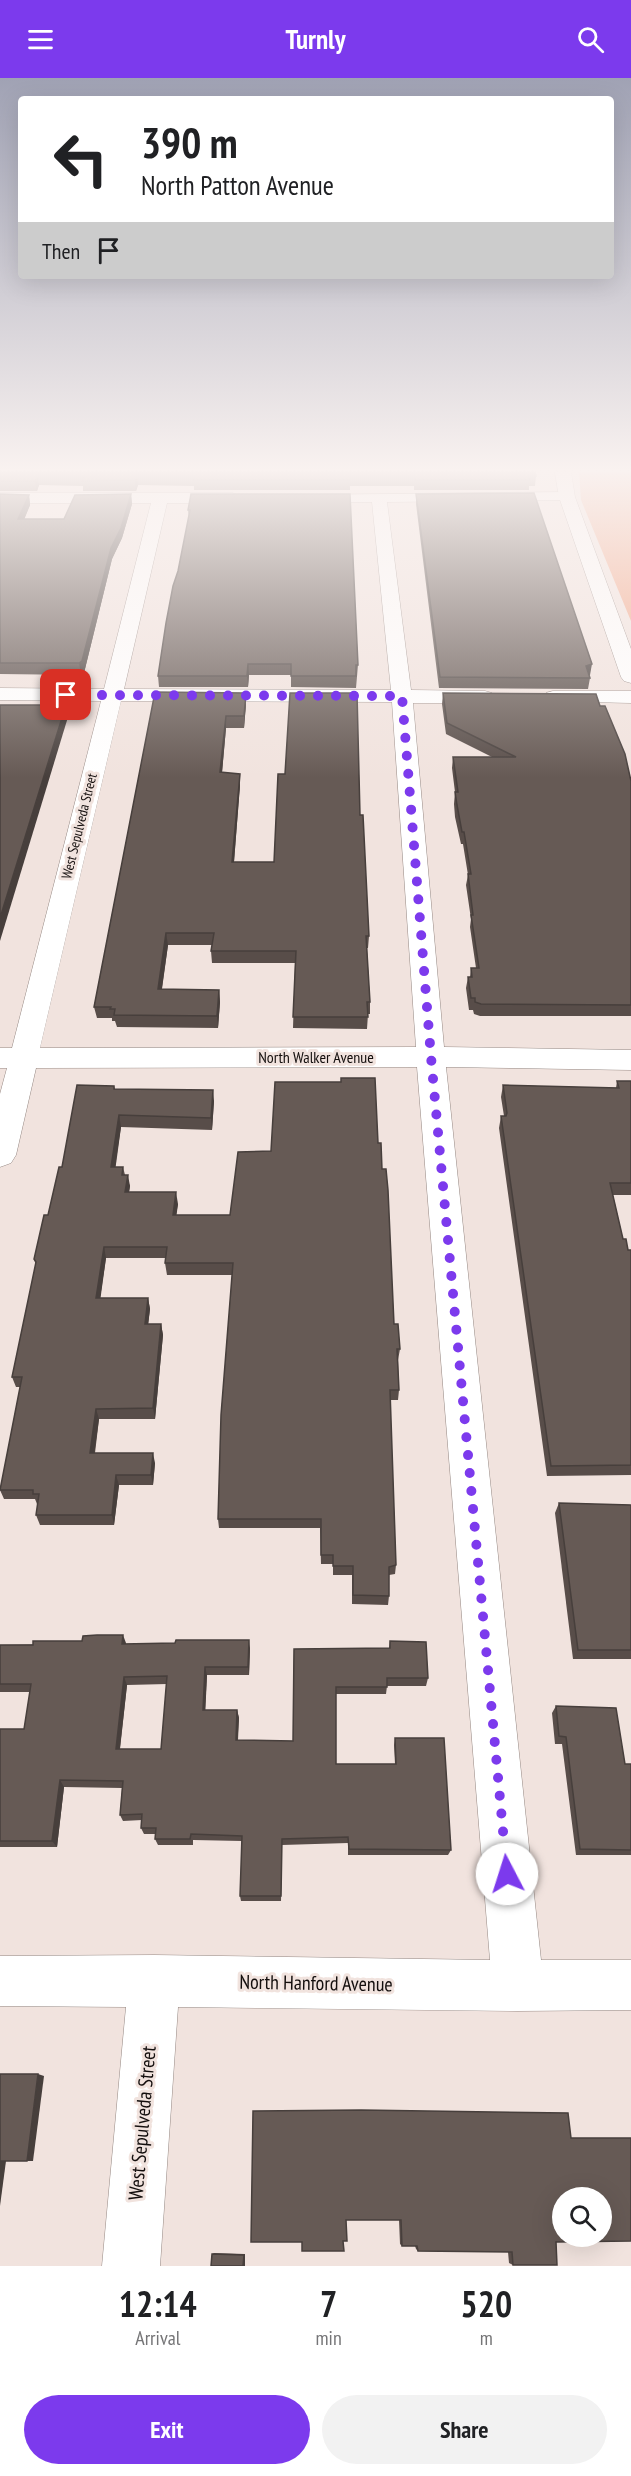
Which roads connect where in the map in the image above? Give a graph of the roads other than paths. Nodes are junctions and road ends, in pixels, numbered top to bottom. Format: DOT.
graph roads {
  1 [pos="141,574"];
  2 [pos="388,574"];
  3 [pos="594,574"];
  4 [pos="631,677"];
  5 [pos="0,694"];
  6 [pos="111,695"];
  7 [pos="402,696"];
  8 [pos="505,696"];
  9 [pos="539,696"];
  10 [pos="631,696"];
  11 [pos="431,1057"];
  12 [pos="11,1058"];
  13 [pos="631,1060"];
  14 [pos="0,1155"];
  15 [pos="154,1980"];
  16 [pos="0,1981"];
  17 [pos="631,1985"];
  18 [pos="518,1986"];
  19 [pos="131,2266"];
  1 -- 6 [label="street, West Sepulveda Street"];
  2 -- 7 [label="street"];
  3 -- 4 [label="main road"];
  5 -- 6 [label="street"];
  6 -- 7 [label="street"];
  6 -- 12 [label="street, West Sepulveda Street"];
  7 -- 8 [label="street"];
  7 -- 11 [label="street"];
  9 -- 10 [label="street"];
  11 -- 12 [label="street, North Walker Avenue"];
  11 -- 13 [label="street, North Walker Avenue"];
  11 -- 18 [label="street"];
  12 -- 14 [label="street, West Sepulveda Street"];
  15 -- 16 [label="street, North Hanford Avenue"];
  15 -- 18 [label="street, North Hanford Avenue"];
  15 -- 19 [label="street, West Sepulveda Street"];
  17 -- 18 [label="street, North Hanford Avenue"];
}
